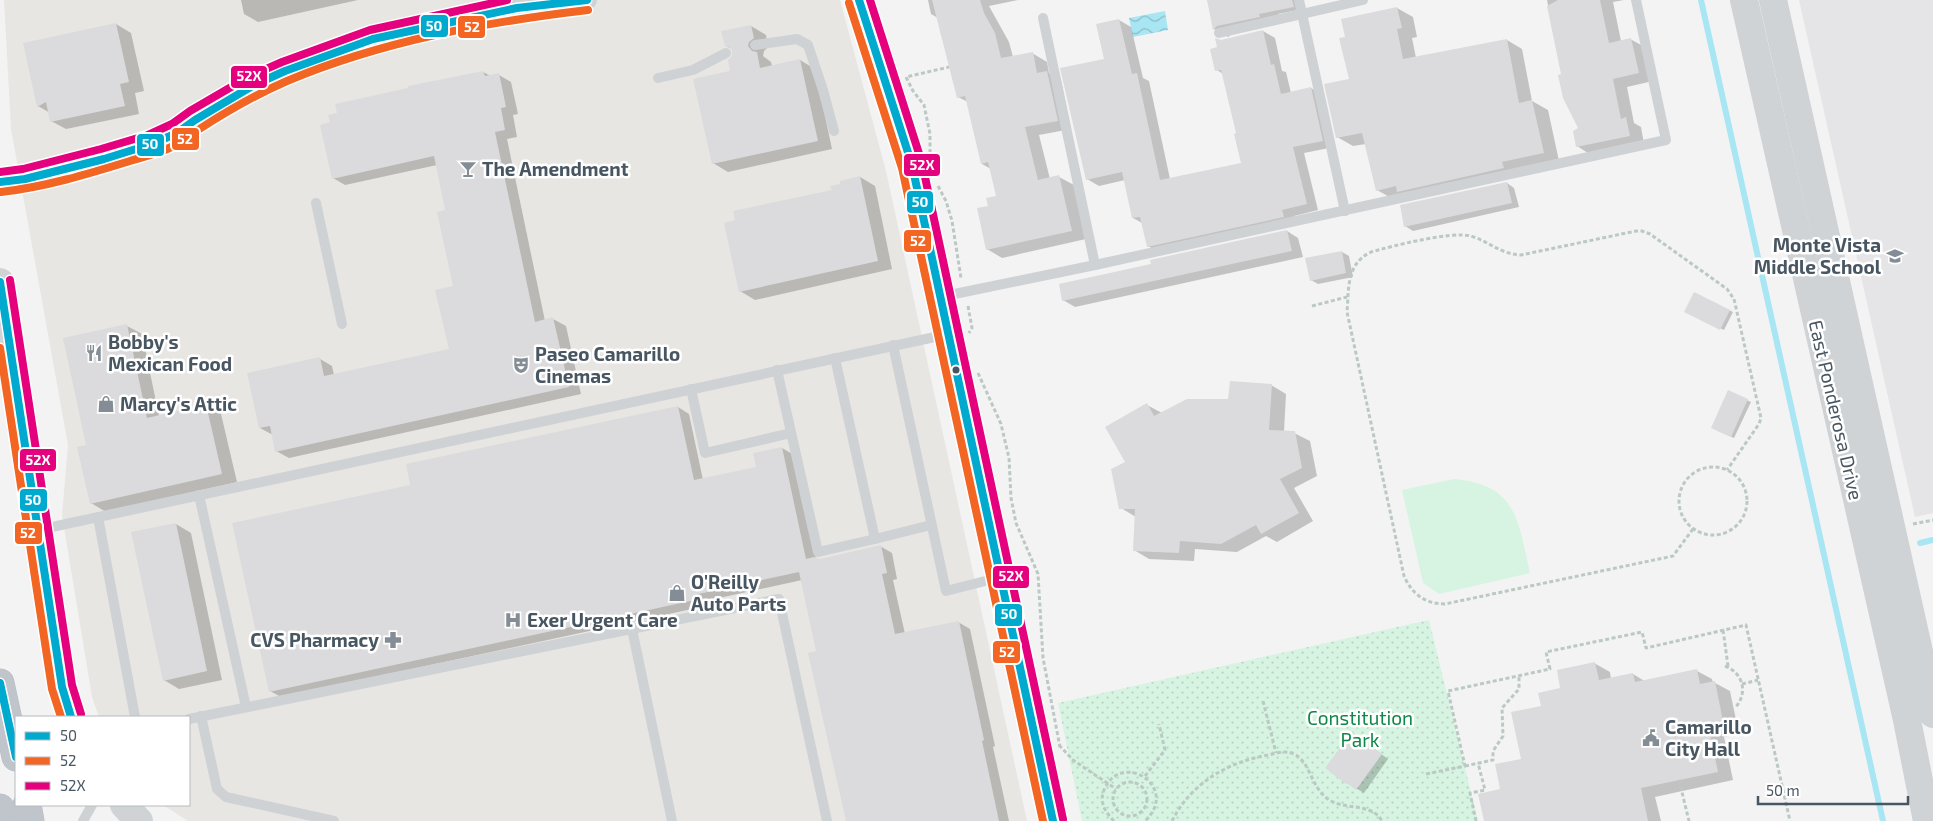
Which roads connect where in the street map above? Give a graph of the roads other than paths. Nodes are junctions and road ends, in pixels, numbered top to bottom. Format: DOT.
graph roads {
  1 [pos="588,0"];
  2 [pos="859,0"];
  3 [pos="1299,0"];
  4 [pos="1363,0"];
  5 [pos="1636,0"];
  6 [pos="1744,0"];
  7 [pos="1773,0"];
  8 [pos="1302,14"];
  9 [pos="1043,18"];
  10 [pos="1220,32"];
  11 [pos="755,45"];
  12 [pos="726,53"];
  13 [pos="658,78"];
  14 [pos="834,131"];
  15 [pos="0,182"];
  16 [pos="316,203"];
  17 [pos="1345,211"];
  18 [pos="1095,266"];
  19 [pos="0,282"];
  20 [pos="940,297"];
  21 [pos="342,324"];
  22 [pos="959,334"];
  23 [pos="893,345"];
  24 [pos="835,358"];
  25 [pos="777,370"];
  26 [pos="691,389"];
  27 [pos="791,433"];
  28 [pos="199,495"];
  29 [pos="98,517"];
  30 [pos="931,525"];
  31 [pos="38,530"];
  32 [pos="874,538"];
  33 [pos="1001,577"];
  34 [pos="632,629"];
  35 [pos="0,683"];
  36 [pos="246,707"];
  37 [pos="1933,714"];
  38 [pos="71,716"];
  39 [pos="135,716"];
  40 [pos="201,716"];
  41 [pos="190,719"];
  42 [pos="15,751"];
  43 [pos="27,806"];
  44 [pos="91,806"];
  45 [pos="125,806"];
  46 [pos="0,808"];
  47 [pos="2,821"];
  48 [pos="30,821"];
  49 [pos="83,821"];
  50 [pos="139,821"];
  51 [pos="334,821"];
  52 [pos="672,821"];
  53 [pos="827,821"];
  54 [pos="1053,821"];
  55 [pos="1927,821"];
  1 -- 15 [label="street"];
  2 -- 20 [label="street"];
  3 -- 8 [label="lane"];
  4 -- 8 [label="lane"];
  5 -- 17 [label="lane"];
  6 -- 55 [label="main road, East Ponderosa Drive"];
  7 -- 37 [label="main road, East Ponderosa Drive"];
  8 -- 10 [label="lane"];
  8 -- 17 [label="lane"];
  9 -- 18 [label="lane"];
  11 -- 14 [label="lane"];
  12 -- 13 [label="lane"];
  16 -- 21 [label="lane"];
  17 -- 18 [label="lane"];
  18 -- 20 [label="lane"];
  19 -- 31 [label="main road"];
  20 -- 22 [label="street"];
  22 -- 23 [label="lane"];
  22 -- 33 [label="street"];
  23 -- 24 [label="lane"];
  23 -- 30 [label="lane"];
  24 -- 25 [label="lane"];
  24 -- 32 [label="lane"];
  25 -- 26 [label="lane"];
  25 -- 27 [label="lane"];
  26 -- 27 [label="lane"];
  26 -- 28 [label="lane"];
  27 -- 32 [label="lane"];
  28 -- 29 [label="lane"];
  28 -- 36 [label="lane"];
  29 -- 31 [label="lane"];
  29 -- 39 [label="lane"];
  30 -- 32 [label="lane"];
  30 -- 33 [label="lane"];
  31 -- 38 [label="main road"];
  33 -- 54 [label="street"];
  34 -- 36 [label="lane"];
  34 -- 52 [label="lane"];
  34 -- 53 [label="lane"];
  35 -- 42 [label="highway"];
  36 -- 40 [label="lane"];
  40 -- 41 [label="lane"];
  40 -- 51 [label="lane"];
  43 -- 48 [label="highway"];
  44 -- 49 [label="lane"];
  45 -- 50 [label="main road"];
  46 -- 47 [label="highway"];
}
